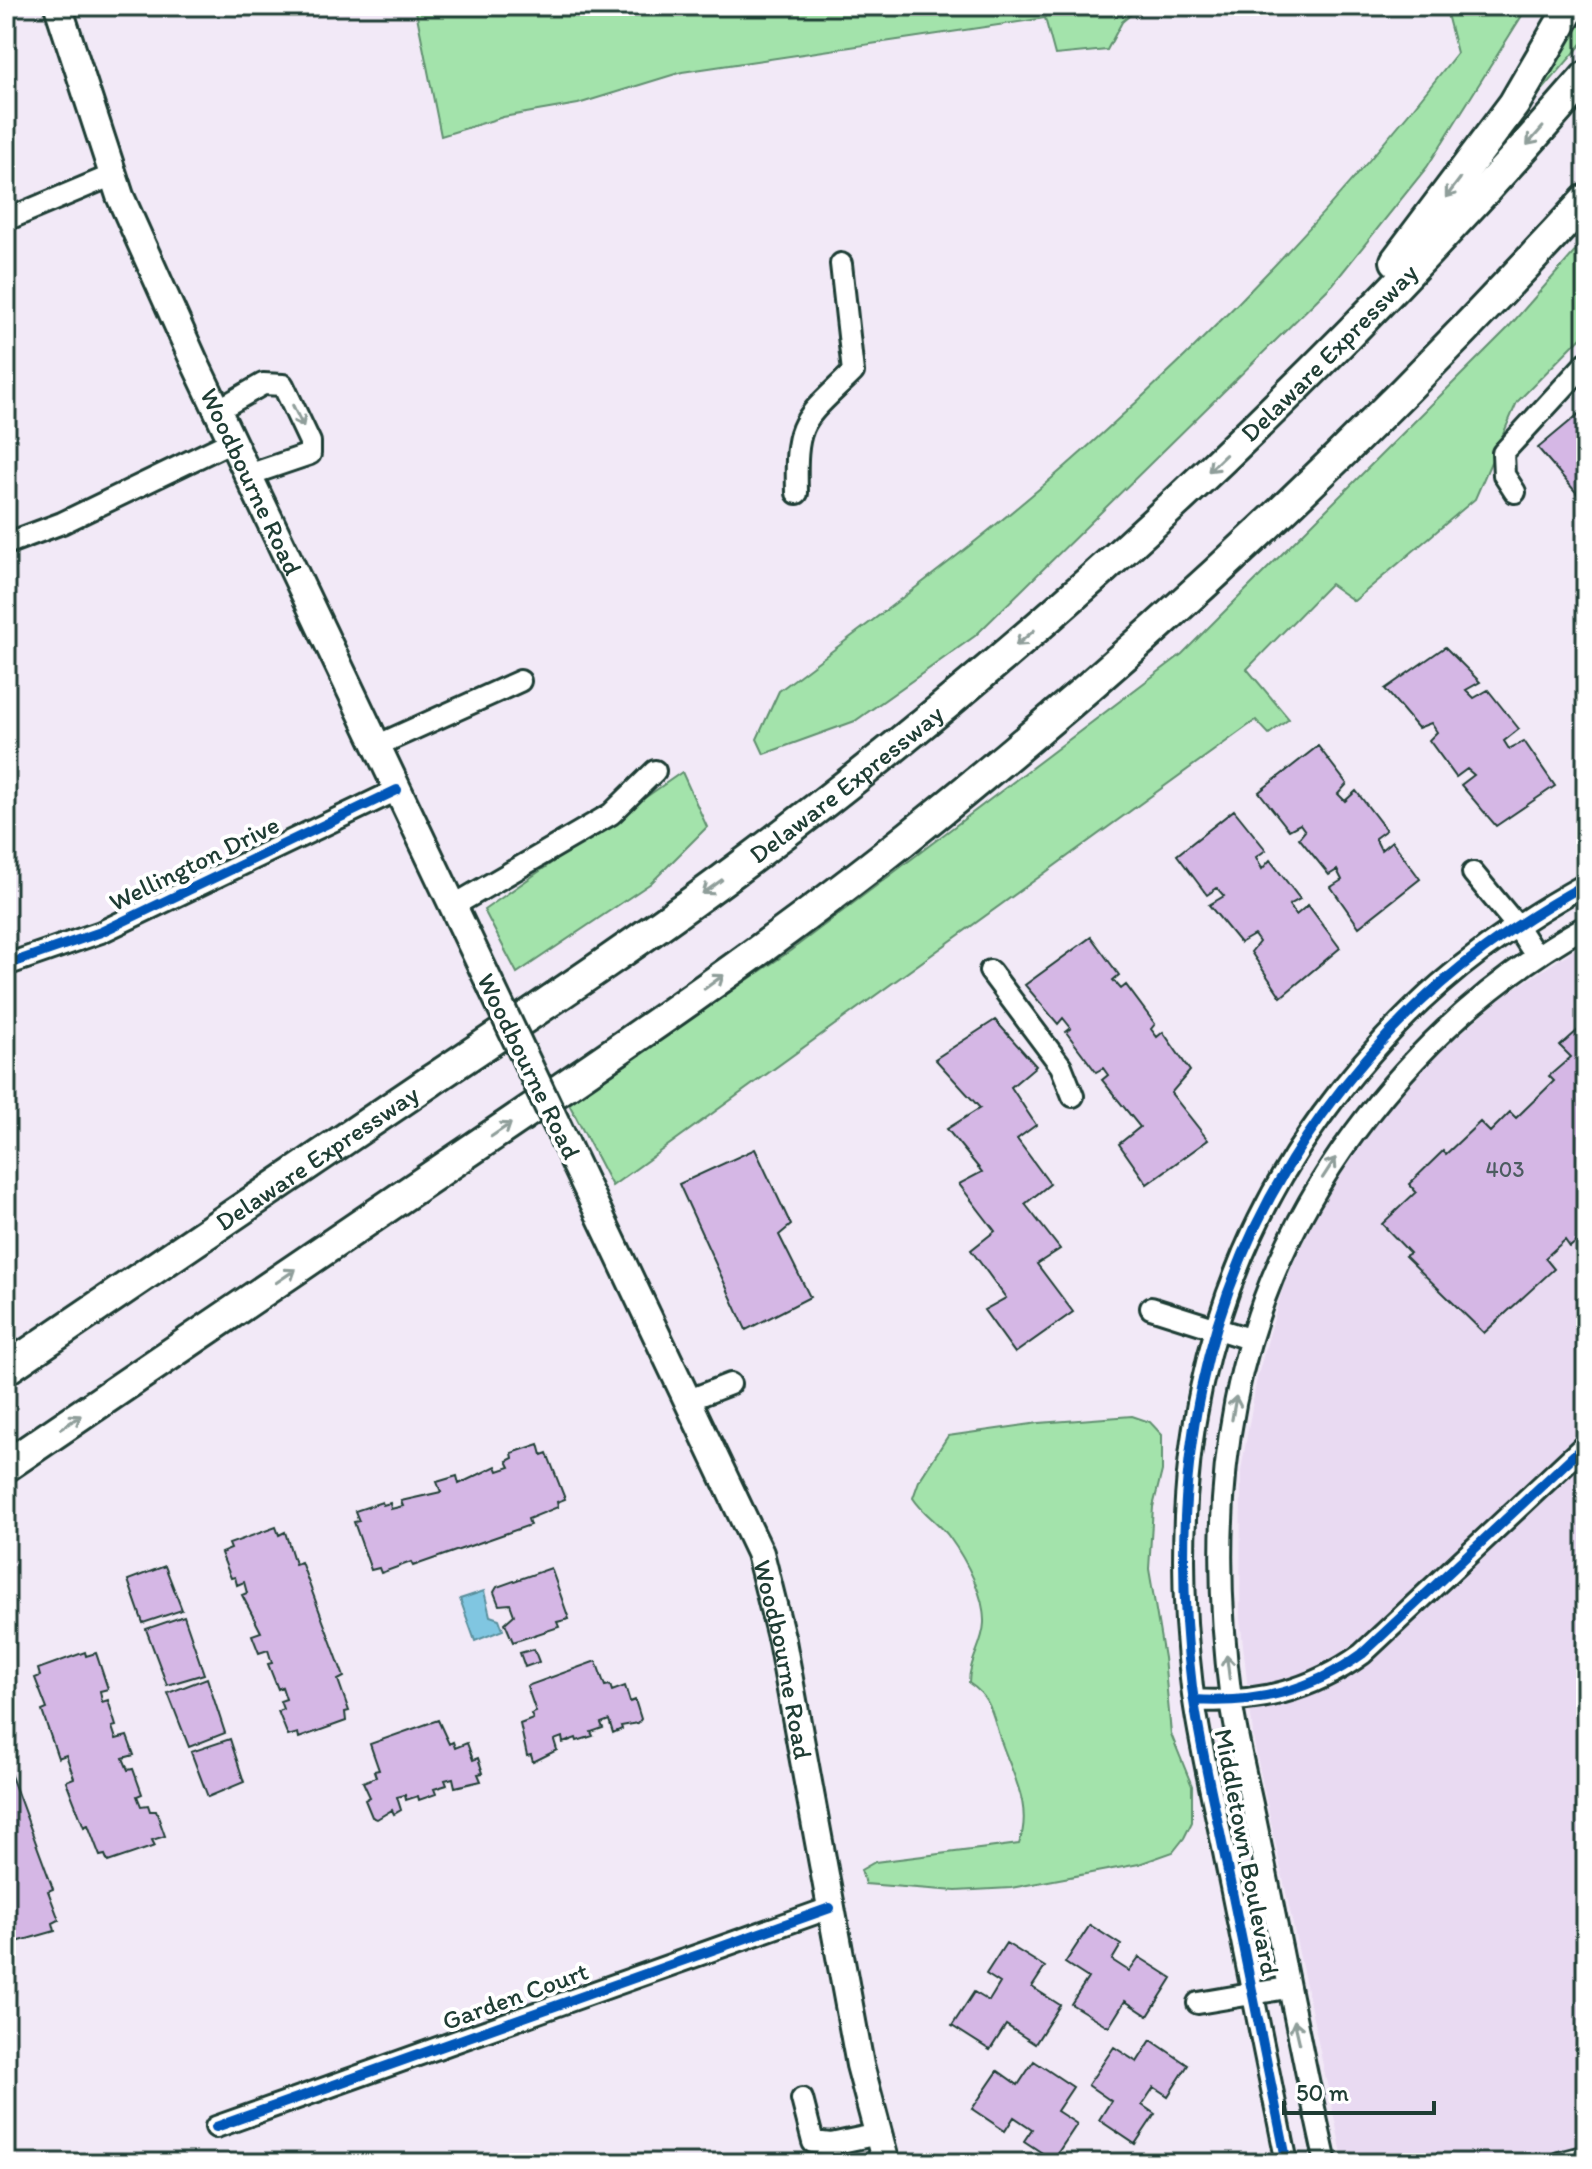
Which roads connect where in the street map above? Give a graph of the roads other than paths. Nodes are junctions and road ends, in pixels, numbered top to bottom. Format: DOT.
graph roads {
  1 [pos="58,6"];
  2 [pos="1571,6"];
  3 [pos="1586,77"];
  4 [pos="113,175"];
  5 [pos="1586,200"];
  6 [pos="6,220"];
  7 [pos="841,264"];
  8 [pos="1586,363"];
  9 [pos="1295,388"];
  10 [pos="218,410"];
  11 [pos="232,441"];
  12 [pos="248,475"];
  13 [pos="1515,492"];
  14 [pos="797,493"];
  15 [pos="6,544"];
  16 [pos="520,681"];
  17 [pos="376,746"];
  18 [pos="655,771"];
  19 [pos="397,790"];
  20 [pos="1473,873"];
  21 [pos="1586,884"];
  22 [pos="453,906"];
  23 [pos="1516,925"];
  24 [pos="1586,926"];
  25 [pos="1536,956"];
  26 [pos="6,965"];
  27 [pos="990,971"];
  28 [pos="1073,1096"];
  29 [pos="1151,1308"];
  30 [pos="1215,1327"];
  31 [pos="1249,1339"];
  32 [pos="6,1369"];
  33 [pos="730,1384"];
  34 [pos="689,1400"];
  35 [pos="1586,1444"];
  36 [pos="6,1466"];
  37 [pos="1194,1700"];
  38 [pos="1232,1703"];
  39 [pos="830,1908"];
  40 [pos="1287,1988"];
  41 [pos="1253,1993"];
  42 [pos="1198,2003"];
  43 [pos="802,2099"];
  44 [pos="216,2127"];
  45 [pos="879,2134"];
  46 [pos="1586,2156"];
  47 [pos="886,2163"];
  48 [pos="1287,2163"];
  49 [pos="1326,2163"];
  50 [pos="1559,2163"];
  1 -- 4 [label="main road, Woodbourne Road"];
  2 -- 9 [label="highway, one-way"];
  3 -- 9 [label="highway, Delaware Expressway, one-way"];
  4 -- 6 [label="street"];
  4 -- 10 [label="main road, Woodbourne Road"];
  36 -- 5 [label="highway, one-way"];
  7 -- 14 [label="street"];
  8 -- 13 [label="street"];
  9 -- 32 [label="highway, Delaware Expressway, one-way"];
  10 -- 11 [label="main road, Woodbourne Road"];
  10 -- 12 [label="street, one-way"];
  11 -- 12 [label="main road, Woodbourne Road"];
  11 -- 15 [label="street"];
  12 -- 17 [label="main road, Woodbourne Road"];
  16 -- 17 [label="street"];
  17 -- 19 [label="main road, Woodbourne Road"];
  18 -- 22 [label="street"];
  19 -- 22 [label="main road, Woodbourne Road"];
  19 -- 26 [label="street, Wellington Drive"];
  20 -- 23 [label="street"];
  21 -- 23 [label="street, Middletown Boulevard"];
  22 -- 34 [label="main road, Woodbourne Road, bridge"];
  23 -- 25 [label="street"];
  23 -- 30 [label="street, Middletown Boulevard"];
  24 -- 25 [label="street, Middletown Boulevard"];
  31 -- 25 [label="street, Middletown Boulevard, one-way"];
  27 -- 28 [label="street"];
  29 -- 30 [label="street"];
  30 -- 31 [label="street"];
  30 -- 37 [label="street, Middletown Boulevard"];
  38 -- 31 [label="street, Middletown Boulevard, one-way"];
  33 -- 34 [label="street"];
  34 -- 39 [label="main road, Woodbourne Road"];
  35 -- 38 [label="street"];
  37 -- 38 [label="street"];
  37 -- 41 [label="street, Middletown Boulevard"];
  38 -- 40 [label="street, Middletown Boulevard"];
  39 -- 44 [label="street, Garden Court"];
  39 -- 45 [label="main road, Woodbourne Road"];
  40 -- 41 [label="street"];
  49 -- 40 [label="street, Middletown Boulevard, one-way"];
  41 -- 42 [label="street"];
  41 -- 48 [label="street, Middletown Boulevard"];
  43 -- 45 [label="street"];
  45 -- 47 [label="main road, Woodbourne Road"];
  46 -- 50 [label="street"];
}
